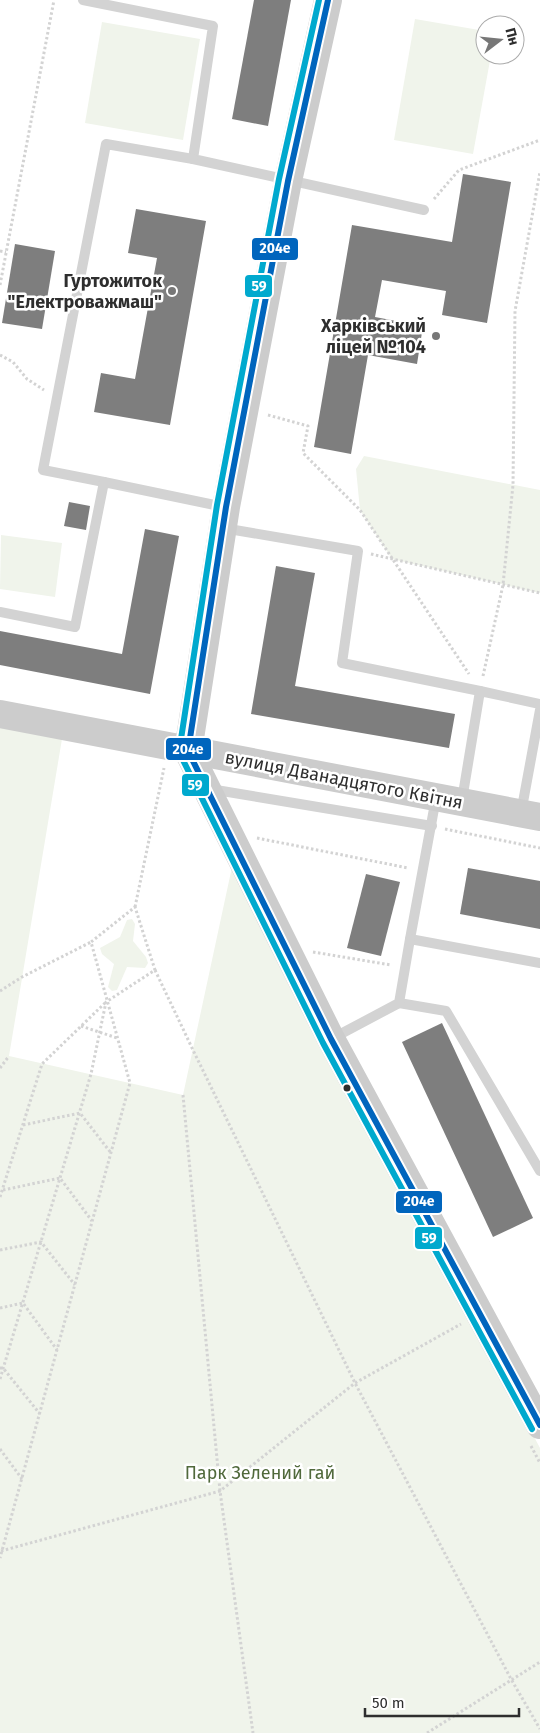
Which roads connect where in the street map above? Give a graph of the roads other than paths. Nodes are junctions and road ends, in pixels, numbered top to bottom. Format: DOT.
graph roads {
  1 [pos="83,0"];
  2 [pos="328,0"];
  3 [pos="193,159"];
  4 [pos="288,181"];
  5 [pos="424,210"];
  6 [pos="104,482"];
  7 [pos="224,517"];
  8 [pos="0,612"];
  9 [pos="480,691"];
  10 [pos="540,704"];
  11 [pos="540,710"];
  12 [pos="0,714"];
  13 [pos="188,751"];
  14 [pos="206,788"];
  15 [pos="449,800"];
  16 [pos="530,815"];
  17 [pos="432,826"];
  18 [pos="410,939"];
  19 [pos="540,963"];
  20 [pos="399,1003"];
  21 [pos="331,1039"];
  22 [pos="540,1171"];
  23 [pos="540,1424"];
  1 -- 3 [label="lane"];
  2 -- 4 [label="street"];
  3 -- 4 [label="lane"];
  3 -- 6 [label="lane"];
  4 -- 5 [label="lane"];
  4 -- 7 [label="street"];
  6 -- 7 [label="lane"];
  6 -- 8 [label="lane"];
  7 -- 9 [label="lane"];
  7 -- 13 [label="street"];
  9 -- 10 [label="lane"];
  9 -- 15 [label="lane"];
  11 -- 16 [label="lane"];
  12 -- 13 [label="street, вулиця Дванадцятого Квітня"];
  13 -- 14 [label="street"];
  13 -- 15 [label="street, вулиця Дванадцятого Квітня"];
  14 -- 17 [label="lane"];
  14 -- 21 [label="street"];
  15 -- 16 [label="street, вулиця Дванадцятого Квітня"];
  15 -- 17 [label="lane"];
  17 -- 18 [label="lane"];
  18 -- 19 [label="lane"];
  18 -- 20 [label="lane"];
  20 -- 21 [label="lane"];
  20 -- 22 [label="lane"];
  21 -- 23 [label="street"];
}
